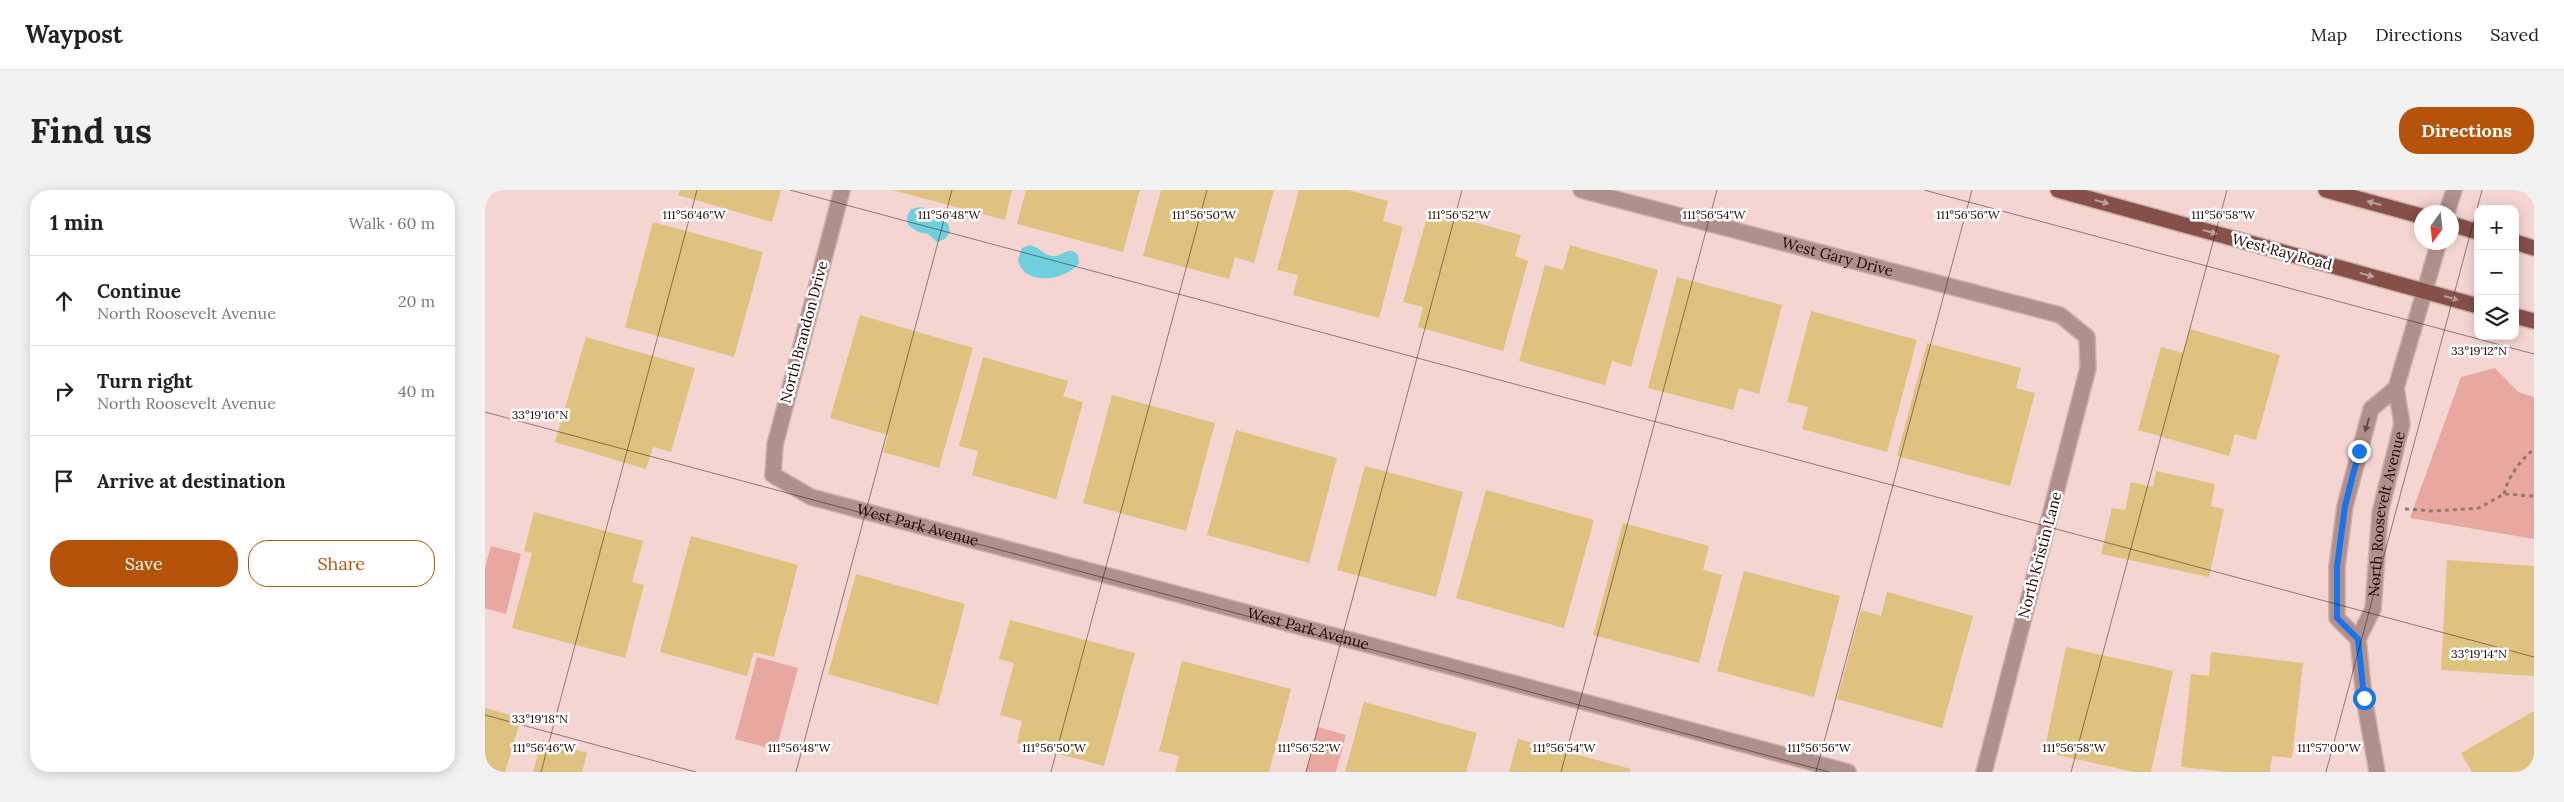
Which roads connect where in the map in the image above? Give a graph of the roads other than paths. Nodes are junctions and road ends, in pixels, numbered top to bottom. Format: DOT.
graph roads {
  1 [pos="842,190"];
  2 [pos="1581,190"];
  3 [pos="2058,190"];
  4 [pos="2326,190"];
  5 [pos="2454,190"];
  6 [pos="2449,205"];
  7 [pos="2414,214"];
  8 [pos="2459,226"];
  9 [pos="2474,231"];
  10 [pos="2519,243"];
  11 [pos="2534,248"];
  12 [pos="2437,250"];
  13 [pos="2425,291"];
  14 [pos="2474,305"];
  15 [pos="2519,317"];
  16 [pos="2534,321"];
  17 [pos="2087,337"];
  18 [pos="2396,388"];
  19 [pos="773,475"];
  20 [pos="2358,639"];
  21 [pos="1848,772"];
  22 [pos="1984,772"];
  23 [pos="2377,772"];
  1 -- 19 [label="street, North Brandon Drive"];
  2 -- 17 [label="street, West Gary Drive"];
  3 -- 13 [label="main road, West Ray Road, one-way"];
  7 -- 4 [label="main road, one-way"];
  5 -- 6 [label="street"];
  8 -- 9 [label="main road"];
  10 -- 11 [label="main road"];
  12 -- 13 [label="street, North Roosevelt Avenue"];
  13 -- 14 [label="main road, West Ray Road, one-way"];
  13 -- 18 [label="street, North Roosevelt Avenue"];
  15 -- 16 [label="main road"];
  17 -- 22 [label="street, North Kristin Lane"];
  18 -- 20 [label="street, North Roosevelt Avenue"];
  18 -- 20 [label="street, one-way"];
  19 -- 21 [label="street, West Park Avenue"];
  20 -- 23 [label="street"];
}
